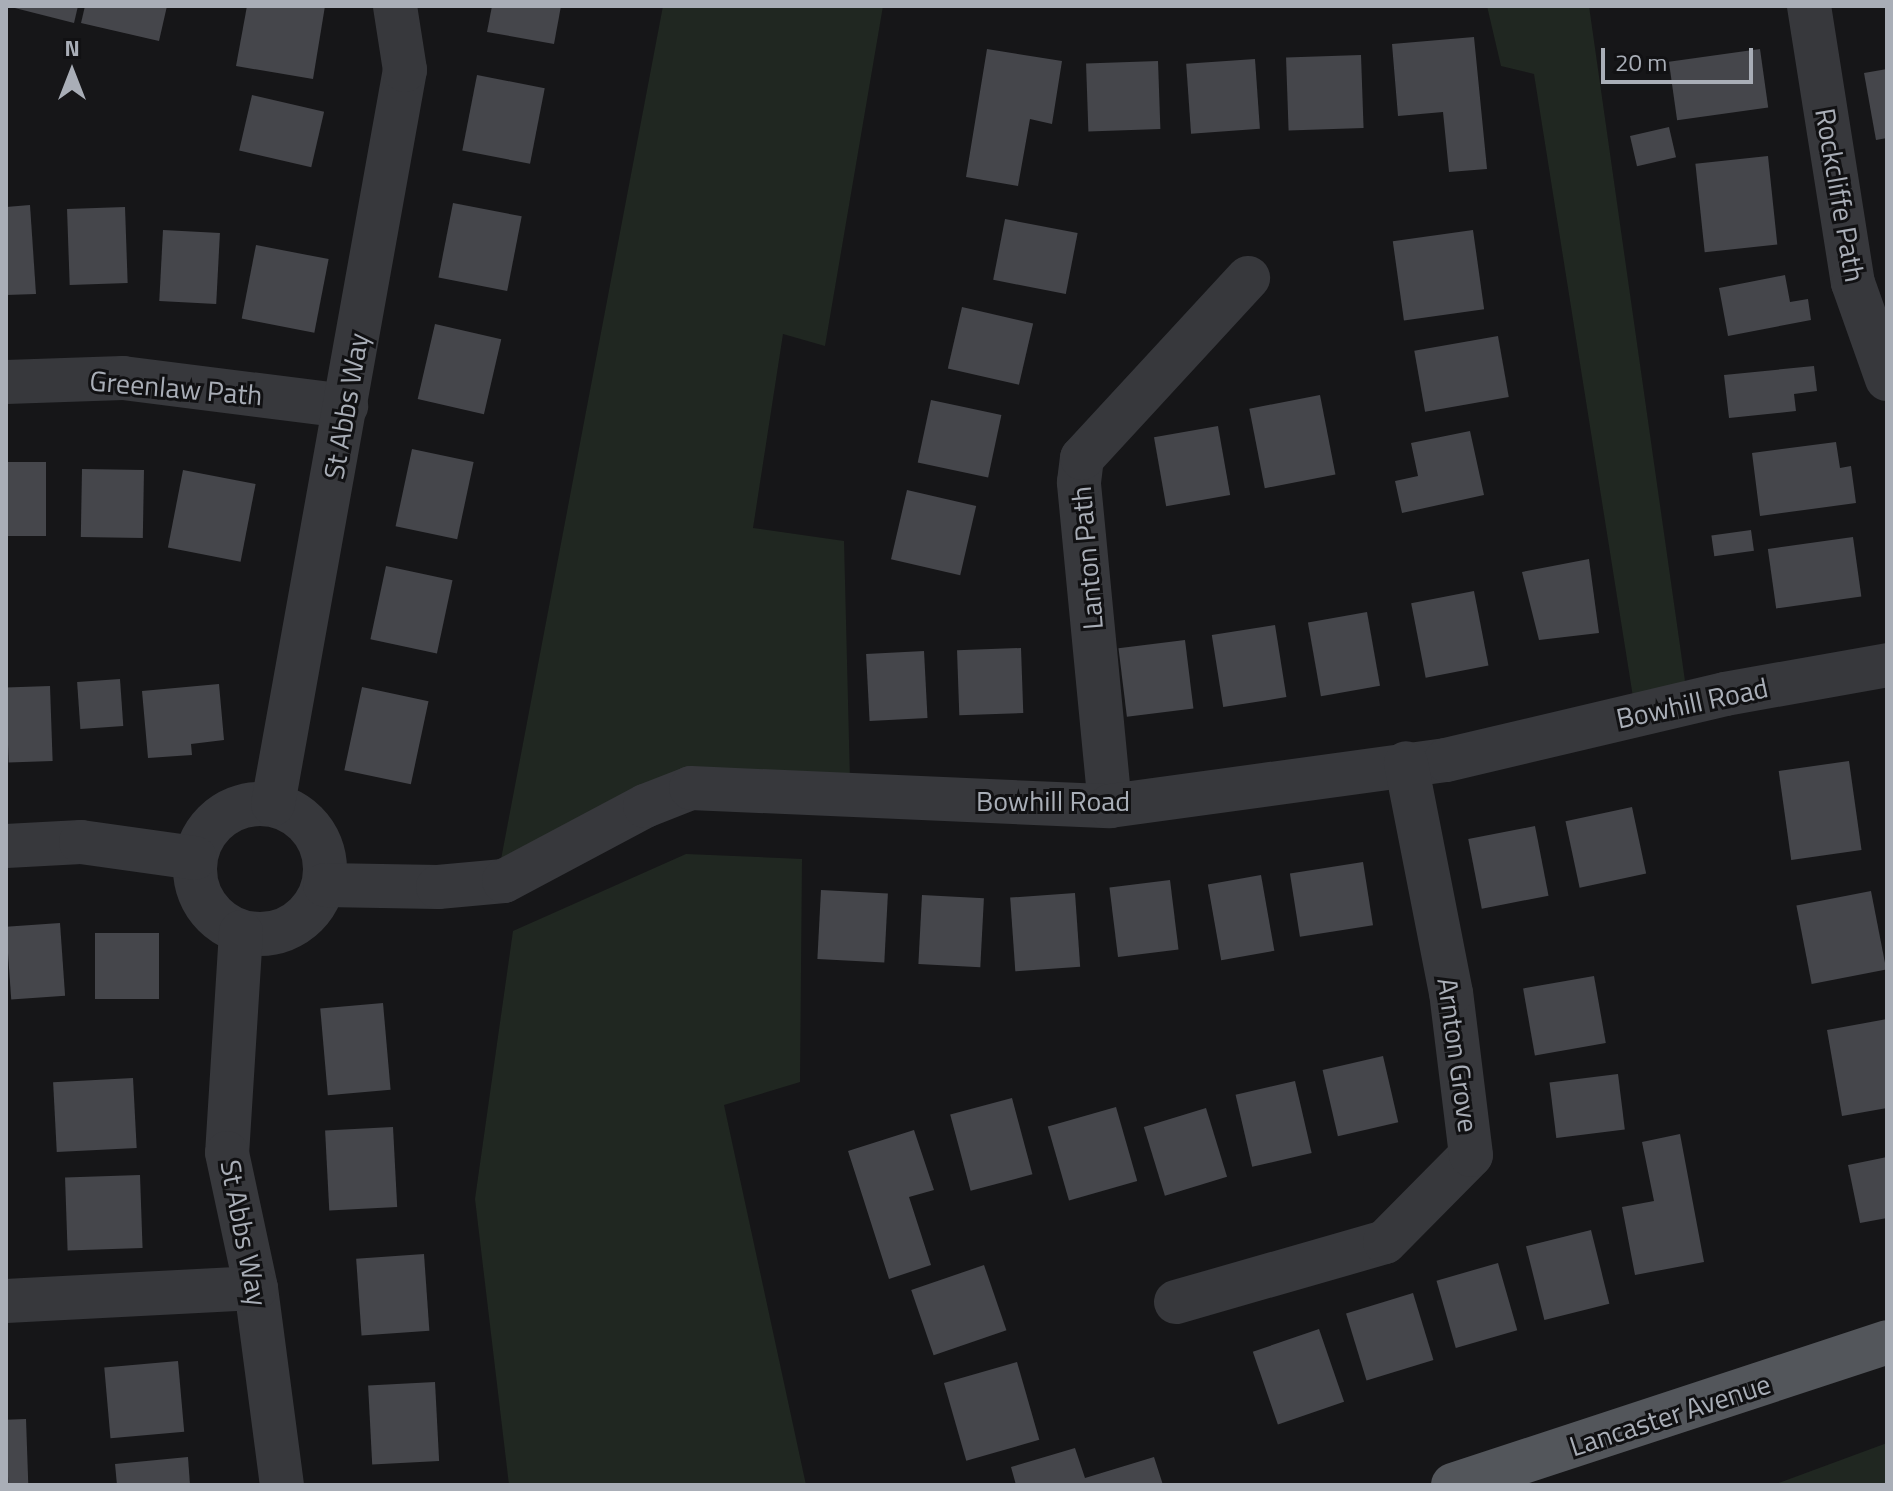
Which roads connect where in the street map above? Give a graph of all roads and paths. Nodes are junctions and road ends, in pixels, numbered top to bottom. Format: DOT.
graph roads {
  1 [pos="395,6"];
  2 [pos="1809,6"];
  3 [pos="1870,277"];
  4 [pos="1248,278"];
  5 [pos="1887,379"];
  6 [pos="6,382"];
  7 [pos="346,406"];
  8 [pos="1887,665"];
  9 [pos="1406,763"];
  10 [pos="273,804"];
  11 [pos="1110,806"];
  12 [pos="6,846"];
  13 [pos="195,858"];
  14 [pos="325,885"];
  15 [pos="241,932"];
  16 [pos="256,1288"];
  17 [pos="6,1301"];
  18 [pos="1176,1302"];
  19 [pos="1887,1342"];
  20 [pos="282,1485"];
  21 [pos="1453,1485"];
  1 -- 7 [label="street, St Abbs Way"];
  2 -- 3 [label="street, Rockcliffe Path"];
  3 -- 5 [label="street, Rockcliffe Path"];
  4 -- 11 [label="street, Lanton Path"];
  6 -- 7 [label="street, Greenlaw Path"];
  7 -- 10 [label="street, St Abbs Way"];
  8 -- 9 [label="street, Bowhill Road"];
  9 -- 11 [label="street, Bowhill Road"];
  9 -- 18 [label="street, Arnton Grove"];
  10 -- 13 [label="street"];
  10 -- 14 [label="street"];
  11 -- 14 [label="street, Bowhill Road"];
  12 -- 13 [label="street"];
  13 -- 15 [label="street"];
  14 -- 15 [label="street"];
  15 -- 16 [label="street, St Abbs Way"];
  16 -- 17 [label="street"];
  16 -- 20 [label="street, St Abbs Way"];
  19 -- 21 [label="main road, Lancaster Avenue"];
}
